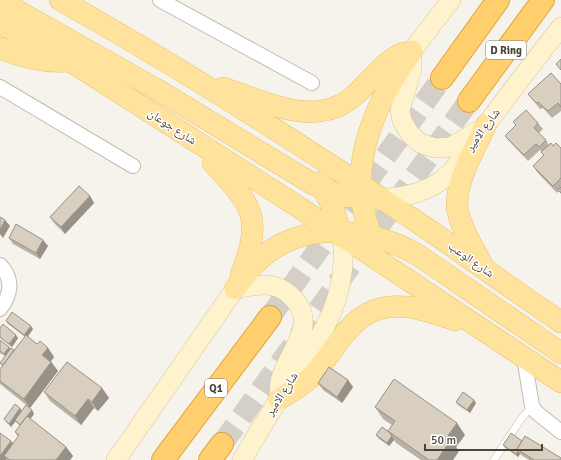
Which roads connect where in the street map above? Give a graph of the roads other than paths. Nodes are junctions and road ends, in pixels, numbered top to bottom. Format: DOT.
graph roads {
  1 [pos="60,0"];
  2 [pos="160,0"];
  3 [pos="451,0"];
  4 [pos="498,0"];
  5 [pos="543,0"];
  6 [pos="0,1"];
  7 [pos="0,23"];
  8 [pos="561,27"];
  9 [pos="0,48"];
  10 [pos="412,51"];
  11 [pos="70,61"];
  12 [pos="192,78"];
  13 [pos="442,78"];
  14 [pos="312,83"];
  15 [pos="0,87"];
  16 [pos="469,101"];
  17 [pos="486,125"];
  18 [pos="193,140"];
  19 [pos="292,140"];
  20 [pos="133,166"];
  21 [pos="324,190"];
  22 [pos="360,192"];
  23 [pos="381,199"];
  24 [pos="338,233"];
  25 [pos="372,236"];
  26 [pos="0,265"];
  27 [pos="485,270"];
  28 [pos="409,281"];
  29 [pos="235,289"];
  30 [pos="0,309"];
  31 [pos="270,317"];
  32 [pos="561,322"];
  33 [pos="477,326"];
  34 [pos="561,353"];
  35 [pos="524,357"];
  36 [pos="561,382"];
  37 [pos="279,399"];
  38 [pos="532,406"];
  39 [pos="561,432"];
  40 [pos="116,460"];
  41 [pos="163,460"];
  42 [pos="242,460"];
  43 [pos="494,460"];
  1 -- 12 [label="main road"];
  2 -- 14 [label="street"];
  3 -- 10 [label="main road"];
  4 -- 13 [label="highway, D Ring"];
  5 -- 16 [label="highway, D Ring"];
  6 -- 21 [label="main road"];
  7 -- 11 [label="main road, شارع جوعان"];
  8 -- 17 [label="main road, شارع الامير"];
  9 -- 11 [label="main road"];
  10 -- 12 [label="main road"];
  10 -- 17 [label="main road"];
  10 -- 22 [label="main road"];
  11 -- 18 [label="main road, شارع جوعان"];
  12 -- 19 [label="main road"];
  15 -- 20 [label="street"];
  17 -- 23 [label="main road, شارع الامير"];
  17 -- 27 [label="main road"];
  18 -- 24 [label="main road, شارع جوعان"];
  18 -- 29 [label="main road"];
  19 -- 21 [label="main road"];
  19 -- 22 [label="main road"];
  21 -- 22 [label="main road"];
  21 -- 24 [label="main road"];
  22 -- 23 [label="main road"];
  22 -- 25 [label="main road"];
  23 -- 27 [label="main road, شارع الوعب"];
  24 -- 25 [label="main road"];
  24 -- 28 [label="main road"];
  24 -- 29 [label="main road"];
  24 -- 37 [label="main road, شارع الامير"];
  25 -- 28 [label="main road"];
  25 -- 34 [label="main road"];
  26 -- 30 [label="street"];
  27 -- 32 [label="main road, شارع الوعب"];
  28 -- 33 [label="main road"];
  29 -- 37 [label="main road"];
  29 -- 40 [label="main road"];
  31 -- 41 [label="highway, Q1"];
  33 -- 35 [label="main road"];
  33 -- 37 [label="main road"];
  35 -- 36 [label="main road"];
  35 -- 38 [label="street"];
  37 -- 42 [label="main road, شارع الامير"];
  38 -- 39 [label="street"];
  38 -- 43 [label="lane"];
}
